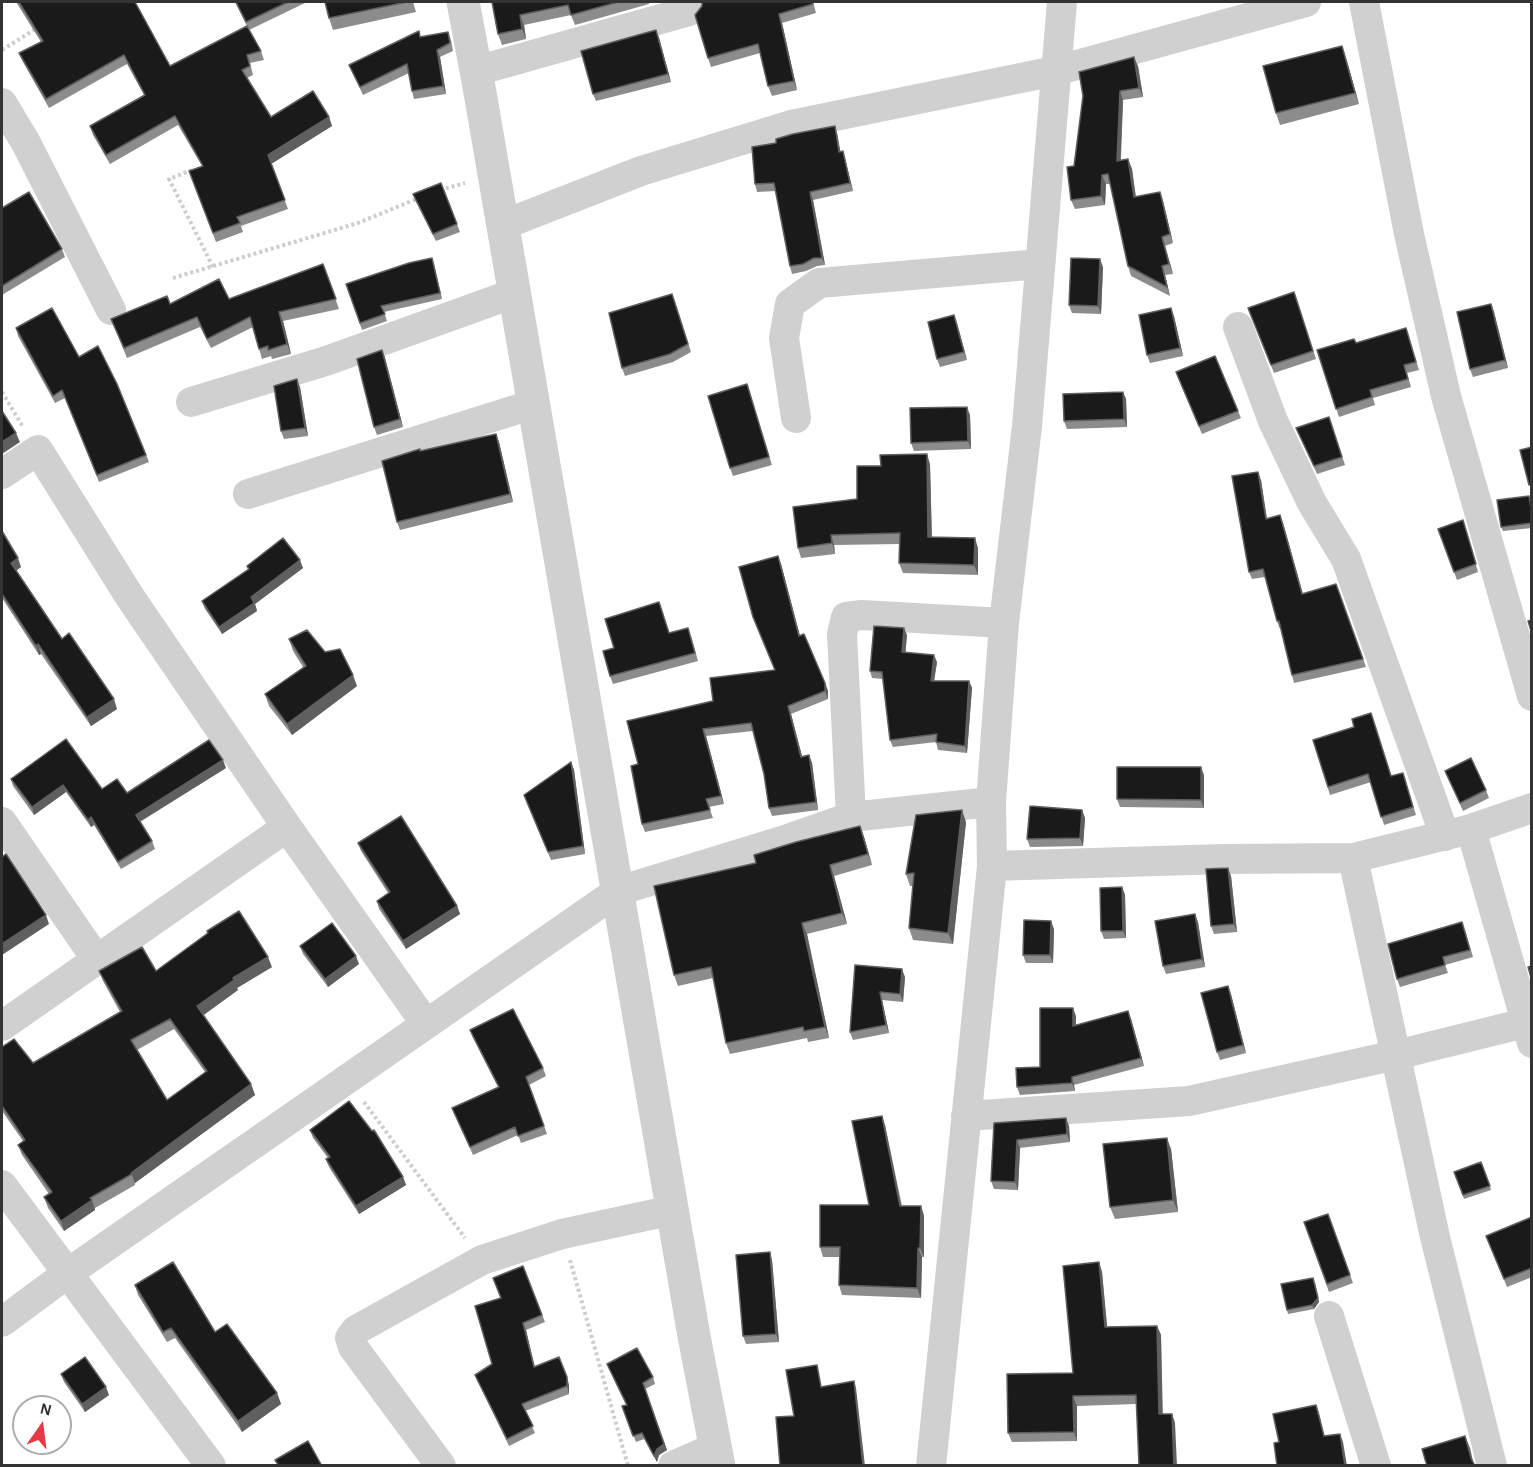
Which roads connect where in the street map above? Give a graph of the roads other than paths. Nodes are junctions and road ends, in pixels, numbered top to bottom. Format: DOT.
graph roads {
  1 [pos="463,2"];
  2 [pos="1062,2"];
  3 [pos="1306,2"];
  4 [pos="1364,2"];
  5 [pos="689,11"];
  6 [pos="476,71"];
  7 [pos="1055,71"];
  8 [pos="2,103"];
  9 [pos="503,225"];
  10 [pos="1040,264"];
  11 [pos="514,293"];
  12 [pos="111,310"];
  13 [pos="1238,327"];
  14 [pos="190,402"];
  15 [pos="534,404"];
  16 [pos="796,418"];
  17 [pos="2,474"];
  18 [pos="248,494"];
  19 [pos="1004,623"];
  20 [pos="1532,696"];
  21 [pos="991,802"];
  22 [pos="1532,808"];
  23 [pos="852,817"];
  24 [pos="2,822"];
  25 [pos="287,827"];
  26 [pos="1458,832"];
  27 [pos="1353,858"];
  28 [pos="992,866"];
  29 [pos="618,891"];
  30 [pos="97,960"];
  31 [pos="426,1024"];
  32 [pos="2,1026"];
  33 [pos="1528,1033"];
  34 [pos="1396,1055"];
  35 [pos="966,1116"];
  36 [pos="2,1185"];
  37 [pos="673,1210"];
  38 [pos="68,1274"];
  39 [pos="1329,1316"];
  40 [pos="2,1322"];
  41 [pos="717,1456"];
  42 [pos="211,1466"];
  43 [pos="441,1466"];
  44 [pos="673,1466"];
  45 [pos="932,1466"];
  46 [pos="1376,1466"];
  47 [pos="1492,1466"];
  1 -- 6 [label="street"];
  2 -- 7 [label="street"];
  3 -- 7 [label="street"];
  4 -- 20 [label="street"];
  5 -- 6 [label="street"];
  6 -- 9 [label="street"];
  7 -- 9 [label="street"];
  7 -- 10 [label="street"];
  8 -- 12 [label="street"];
  9 -- 11 [label="street"];
  10 -- 16 [label="street"];
  10 -- 19 [label="street"];
  11 -- 14 [label="street"];
  11 -- 15 [label="street"];
  13 -- 26 [label="street"];
  15 -- 18 [label="street"];
  15 -- 29 [label="street"];
  17 -- 25 [label="street"];
  19 -- 21 [label="street"];
  19 -- 23 [label="street"];
  21 -- 23 [label="street"];
  21 -- 28 [label="street"];
  22 -- 26 [label="street"];
  23 -- 29 [label="street"];
  24 -- 30 [label="street"];
  25 -- 30 [label="street"];
  25 -- 31 [label="street"];
  26 -- 27 [label="street"];
  26 -- 33 [label="street"];
  27 -- 28 [label="street"];
  27 -- 34 [label="street"];
  28 -- 35 [label="street"];
  29 -- 31 [label="street"];
  29 -- 37 [label="street"];
  30 -- 32 [label="street"];
  31 -- 38 [label="street"];
  33 -- 34 [label="street"];
  34 -- 35 [label="street"];
  34 -- 47 [label="street"];
  35 -- 45 [label="street"];
  36 -- 38 [label="street"];
  37 -- 41 [label="street"];
  37 -- 43 [label="street"];
  38 -- 40 [label="street"];
  38 -- 42 [label="street"];
  39 -- 46 [label="street"];
  41 -- 44 [label="street"];
}
